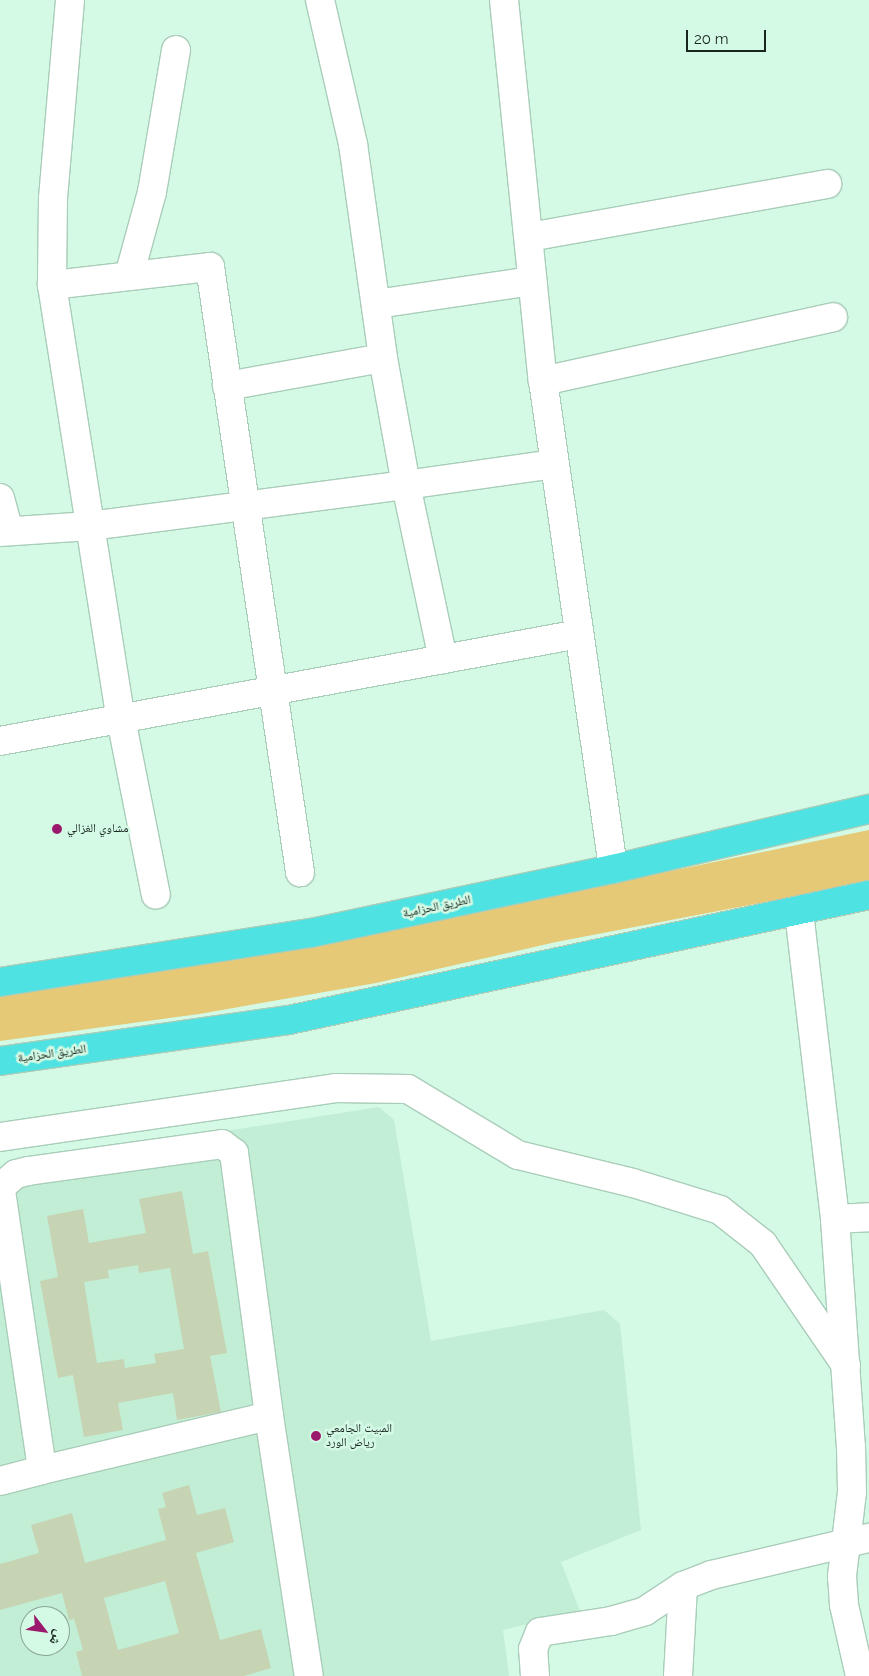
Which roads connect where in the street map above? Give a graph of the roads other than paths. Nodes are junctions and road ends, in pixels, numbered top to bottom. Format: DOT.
graph roads {
  1 [pos="70,0"];
  2 [pos="320,0"];
  3 [pos="504,0"];
  4 [pos="176,50"];
  5 [pos="827,184"];
  6 [pos="528,237"];
  7 [pos="129,276"];
  8 [pos="532,281"];
  9 [pos="52,285"];
  10 [pos="376,304"];
  11 [pos="833,317"];
  12 [pos="383,358"];
  13 [pos="543,381"];
  14 [pos="227,386"];
  15 [pos="554,464"];
  16 [pos="406,485"];
  17 [pos="0,498"];
  18 [pos="244,506"];
  19 [pos="90,526"];
  20 [pos="4,532"];
  21 [pos="579,634"];
  22 [pos="443,659"];
  23 [pos="274,690"];
  24 [pos="121,719"];
  25 [pos="0,741"];
  26 [pos="869,809"];
  27 [pos="613,869"];
  28 [pos="300,872"];
  29 [pos="156,895"];
  30 [pos="869,895"];
  31 [pos="799,912"];
  32 [pos="0,982"];
  33 [pos="0,1061"];
  34 [pos="0,1137"];
  35 [pos="1,1185"];
  36 [pos="869,1217"];
  37 [pos="835,1219"];
  38 [pos="846,1365"];
  39 [pos="269,1416"];
  40 [pos="42,1470"];
  41 [pos="0,1482"];
  42 [pos="858,1540"];
  43 [pos="683,1586"];
  44 [pos="309,1676"];
  45 [pos="536,1676"];
  46 [pos="678,1676"];
  47 [pos="860,1676"];
  1 -- 9 [label="street"];
  2 -- 10 [label="street"];
  3 -- 6 [label="street"];
  4 -- 7 [label="street"];
  5 -- 6 [label="street"];
  6 -- 8 [label="street"];
  7 -- 9 [label="street"];
  7 -- 14 [label="street"];
  8 -- 10 [label="street"];
  8 -- 13 [label="street"];
  9 -- 19 [label="street"];
  10 -- 12 [label="street"];
  11 -- 13 [label="street"];
  12 -- 14 [label="street"];
  12 -- 16 [label="street"];
  13 -- 15 [label="street"];
  14 -- 18 [label="street"];
  15 -- 16 [label="street"];
  15 -- 21 [label="street"];
  16 -- 18 [label="street"];
  16 -- 22 [label="street"];
  17 -- 20 [label="street"];
  18 -- 19 [label="street"];
  18 -- 23 [label="street"];
  19 -- 20 [label="street"];
  19 -- 24 [label="street"];
  21 -- 22 [label="street"];
  21 -- 27 [label="street"];
  22 -- 23 [label="street"];
  23 -- 24 [label="street"];
  23 -- 28 [label="street"];
  24 -- 25 [label="street"];
  24 -- 29 [label="street"];
  26 -- 27 [label="highway, الطريق الحزامية"];
  27 -- 32 [label="highway, الطريق الحزامية"];
  30 -- 31 [label="highway, الطريق الحزامية"];
  31 -- 33 [label="highway, الطريق الحزامية"];
  31 -- 37 [label="street"];
  34 -- 38 [label="street"];
  35 -- 39 [label="street"];
  35 -- 40 [label="street"];
  36 -- 37 [label="street"];
  37 -- 38 [label="street"];
  38 -- 42 [label="street"];
  39 -- 40 [label="street"];
  39 -- 44 [label="street"];
  40 -- 41 [label="street"];
  42 -- 43 [label="street"];
  42 -- 47 [label="street"];
  43 -- 45 [label="street"];
  43 -- 46 [label="street"];
}
